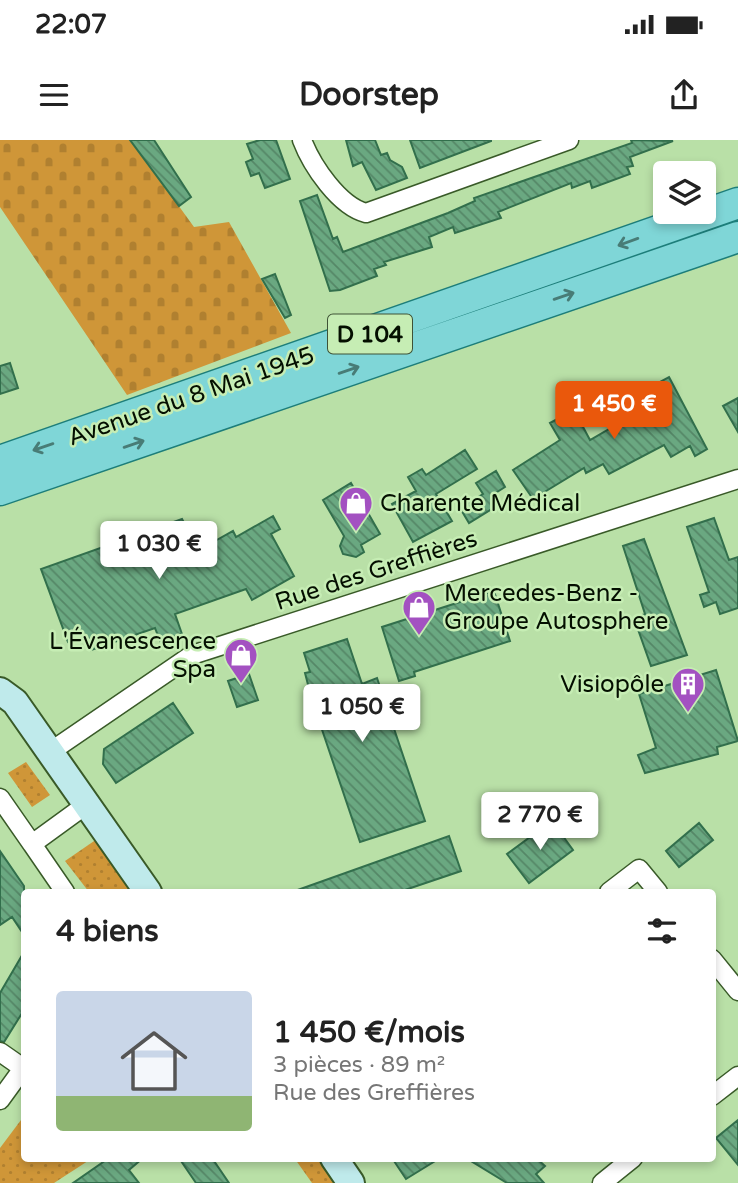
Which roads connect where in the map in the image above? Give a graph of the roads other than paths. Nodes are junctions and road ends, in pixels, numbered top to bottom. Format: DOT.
graph roads {
  1 [pos="302,140"];
  2 [pos="569,140"];
  3 [pos="738,203"];
  4 [pos="738,236"];
  5 [pos="0,461"];
  6 [pos="738,479"];
  7 [pos="0,490"];
  8 [pos="0,691"];
  9 [pos="50,752"];
  10 [pos="0,798"];
  11 [pos="86,804"];
  12 [pos="32,844"];
  13 [pos="63,889"];
  14 [pos="146,889"];
  15 [pos="613,889"];
  16 [pos="655,889"];
  17 [pos="716,964"];
  18 [pos="738,991"];
  19 [pos="0,1052"];
  20 [pos="21,1065"];
  21 [pos="21,1071"];
  22 [pos="738,1076"];
  23 [pos="716,1093"];
  24 [pos="0,1100"];
  25 [pos="337,1162"];
  26 [pos="628,1162"];
  27 [pos="351,1183"];
  28 [pos="602,1183"];
  1 -- 2 [label="street"];
  3 -- 5 [label="main road, Avenue du 8 Mai 1945 / D 104, one-way"];
  7 -- 4 [label="main road, Avenue du 8 Mai 1945 / D 104, one-way"];
  6 -- 9 [label="street, Rue des Greffières"];
  8 -- 9 [label="street"];
  9 -- 11 [label="street"];
  10 -- 12 [label="street"];
  11 -- 12 [label="street"];
  11 -- 14 [label="street"];
  12 -- 13 [label="street"];
  15 -- 16 [label="street"];
  17 -- 18 [label="street"];
  19 -- 20 [label="street"];
  21 -- 24 [label="street"];
  22 -- 23 [label="street"];
  25 -- 27 [label="street"];
  26 -- 28 [label="street"];
}
